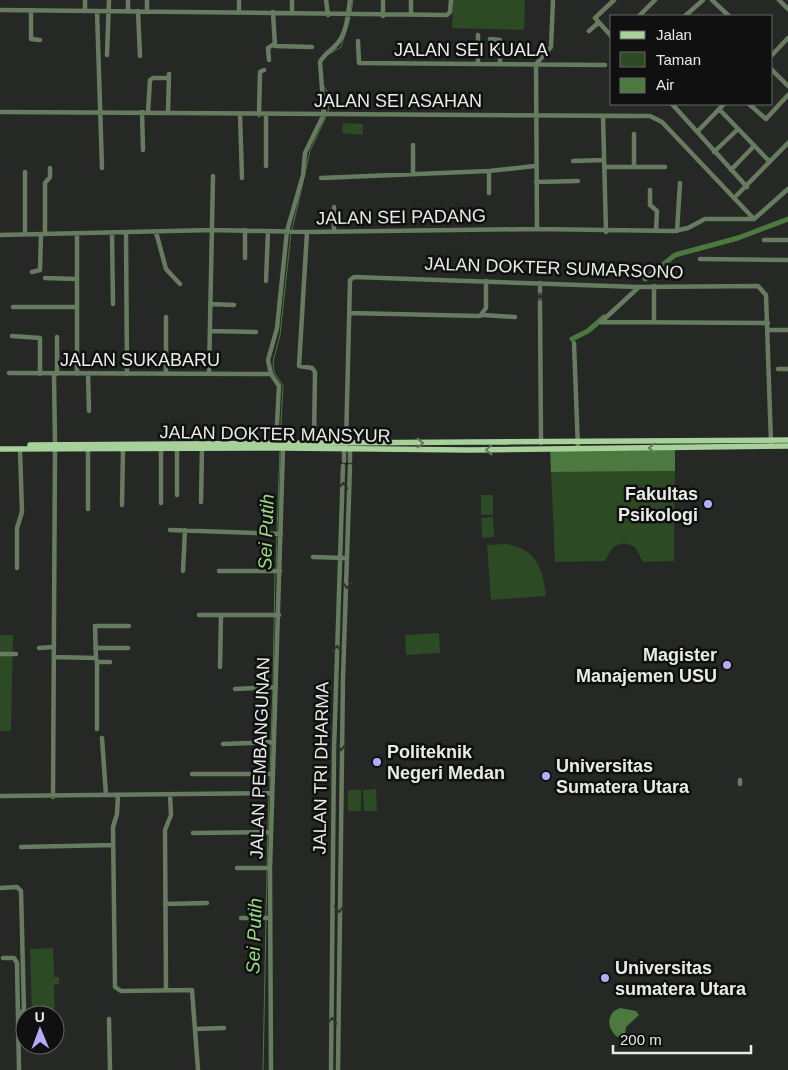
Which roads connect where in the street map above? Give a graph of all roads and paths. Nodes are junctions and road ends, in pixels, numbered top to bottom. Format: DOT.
graph roads {
  1 [pos="85,0"];
  2 [pos="109,0"];
  3 [pos="128,0"];
  4 [pos="147,0"];
  5 [pos="239,0"];
  6 [pos="292,0"];
  7 [pos="326,0"];
  8 [pos="350,0"];
  9 [pos="384,0"];
  10 [pos="411,0"];
  11 [pos="451,0"];
  12 [pos="553,0"];
  13 [pos="614,0"];
  14 [pos="655,0"];
  15 [pos="703,0"];
  16 [pos="713,0"];
  17 [pos="780,0"];
  18 [pos="788,9"];
  19 [pos="0,10"];
  20 [pos="31,10"];
  21 [pos="85,11"];
  22 [pos="97,11"];
  23 [pos="109,11"];
  24 [pos="128,11"];
  25 [pos="138,11"];
  26 [pos="147,12"];
  27 [pos="239,12"];
  28 [pos="273,12"];
  29 [pos="292,12"];
  30 [pos="328,15"];
  31 [pos="347,15"];
  32 [pos="411,15"];
  33 [pos="640,15"];
  34 [pos="686,15"];
  35 [pos="728,15"];
  36 [pos="383,16"];
  37 [pos="598,23"];
  38 [pos="589,32"];
  39 [pos="478,35"];
  40 [pos="610,35"];
  41 [pos="788,38"];
  42 [pos="490,39"];
  43 [pos="40,40"];
  44 [pos="358,41"];
  45 [pos="274,44"];
  46 [pos="312,47"];
  47 [pos="773,54"];
  48 [pos="107,55"];
  49 [pos="140,56"];
  50 [pos="269,60"];
  51 [pos="478,64"];
  52 [pos="500,64"];
  53 [pos="536,64"];
  54 [pos="605,65"];
  55 [pos="264,70"];
  56 [pos="773,71"];
  57 [pos="788,86"];
  58 [pos="788,96"];
  59 [pos="673,105"];
  60 [pos="750,105"];
  61 [pos="721,106"];
  62 [pos="0,112"];
  63 [pos="100,112"];
  64 [pos="142,112"];
  65 [pos="148,112"];
  66 [pos="168,112"];
  67 [pos="327,114"];
  68 [pos="240,115"];
  69 [pos="259,115"];
  70 [pos="266,115"];
  71 [pos="535,116"];
  72 [pos="603,116"];
  73 [pos="738,129"];
  74 [pos="696,132"];
  75 [pos="634,134"];
  76 [pos="788,143"];
  77 [pos="413,145"];
  78 [pos="754,146"];
  79 [pos="143,150"];
  80 [pos="714,152"];
  81 [pos="604,160"];
  82 [pos="573,161"];
  83 [pos="769,161"];
  84 [pos="266,166"];
  85 [pos="535,166"];
  86 [pos="634,167"];
  87 [pos="665,167"];
  88 [pos="50,168"];
  89 [pos="102,168"];
  90 [pos="605,168"];
  91 [pos="731,170"];
  92 [pos="489,171"];
  93 [pos="25,172"];
  94 [pos="413,174"];
  95 [pos="213,176"];
  96 [pos="242,178"];
  97 [pos="321,178"];
  98 [pos="578,181"];
  99 [pos="536,182"];
  100 [pos="680,183"];
  101 [pos="747,187"];
  102 [pos="788,189"];
  103 [pos="650,190"];
  104 [pos="489,193"];
  105 [pos="737,195"];
  106 [pos="334,207"];
  107 [pos="754,219"];
  108 [pos="537,229"];
  109 [pos="213,230"];
  110 [pos="245,230"];
  111 [pos="268,231"];
  112 [pos="290,231"];
  113 [pos="677,231"];
  114 [pos="156,232"];
  115 [pos="307,232"];
  116 [pos="334,232"];
  117 [pos="606,232"];
  118 [pos="656,232"];
  119 [pos="77,233"];
  120 [pos="112,233"];
  121 [pos="126,233"];
  122 [pos="25,234"];
  123 [pos="43,234"];
  124 [pos="0,235"];
  125 [pos="764,240"];
  126 [pos="788,240"];
  127 [pos="245,258"];
  128 [pos="700,259"];
  129 [pos="788,260"];
  130 [pos="32,272"];
  131 [pos="45,278"];
  132 [pos="77,279"];
  133 [pos="486,280"];
  134 [pos="266,282"];
  135 [pos="540,282"];
  136 [pos="180,284"];
  137 [pos="654,286"];
  138 [pos="639,287"];
  139 [pos="540,292"];
  140 [pos="540,302"];
  141 [pos="113,304"];
  142 [pos="210,304"];
  143 [pos="234,304"];
  144 [pos="13,306"];
  145 [pos="76,307"];
  146 [pos="349,313"];
  147 [pos="483,315"];
  148 [pos="166,317"];
  149 [pos="515,317"];
  150 [pos="654,321"];
  151 [pos="768,323"];
  152 [pos="768,330"];
  153 [pos="788,330"];
  154 [pos="210,331"];
  155 [pos="256,332"];
  156 [pos="12,336"];
  157 [pos="57,337"];
  158 [pos="574,343"];
  159 [pos="778,369"];
  160 [pos="788,369"];
  161 [pos="9,372"];
  162 [pos="166,373"];
  163 [pos="209,373"];
  164 [pos="40,374"];
  165 [pos="55,374"];
  166 [pos="77,374"];
  167 [pos="88,374"];
  168 [pos="127,374"];
  169 [pos="271,374"];
  170 [pos="89,412"];
  171 [pos="788,440"];
  172 [pos="578,441"];
  173 [pos="541,442"];
  174 [pos="550,442"];
  175 [pos="314,443"];
  176 [pos="675,444"];
  177 [pos="771,444"];
  178 [pos="280,445"];
  179 [pos="788,446"];
  180 [pos="0,447"];
  181 [pos="55,447"];
  182 [pos="88,448"];
  183 [pos="123,448"];
  184 [pos="161,448"];
  185 [pos="177,448"];
  186 [pos="202,448"];
  187 [pos="347,448"];
  188 [pos="20,449"];
  189 [pos="541,449"];
  190 [pos="550,449"];
  191 [pos="578,449"];
  192 [pos="177,495"];
  193 [pos="201,502"];
  194 [pos="161,503"];
  195 [pos="122,505"];
  196 [pos="88,509"];
  197 [pos="342,529"];
  198 [pos="348,529"];
  199 [pos="170,530"];
  200 [pos="185,530"];
  201 [pos="278,534"];
  202 [pos="313,557"];
  203 [pos="341,558"];
  204 [pos="348,558"];
  205 [pos="18,568"];
  206 [pos="183,571"];
  207 [pos="219,571"];
  208 [pos="277,571"];
  209 [pos="199,615"];
  210 [pos="221,615"];
  211 [pos="276,615"];
  212 [pos="129,626"];
  213 [pos="54,647"];
  214 [pos="39,648"];
  215 [pos="95,648"];
  216 [pos="128,648"];
  217 [pos="0,654"];
  218 [pos="16,654"];
  219 [pos="54,657"];
  220 [pos="96,660"];
  221 [pos="110,662"];
  222 [pos="220,667"];
  223 [pos="235,688"];
  224 [pos="274,688"];
  225 [pos="97,729"];
  226 [pos="102,738"];
  227 [pos="272,742"];
  228 [pos="223,744"];
  229 [pos="192,774"];
  230 [pos="272,774"];
  231 [pos="270,793"];
  232 [pos="170,794"];
  233 [pos="106,795"];
  234 [pos="118,795"];
  235 [pos="0,796"];
  236 [pos="53,796"];
  237 [pos="269,832"];
  238 [pos="193,833"];
  239 [pos="113,845"];
  240 [pos="21,847"];
  241 [pos="237,868"];
  242 [pos="268,868"];
  243 [pos="0,888"];
  244 [pos="207,903"];
  245 [pos="165,904"];
  246 [pos="242,918"];
  247 [pos="267,918"];
  248 [pos="332,955"];
  249 [pos="338,955"];
  250 [pos="3,958"];
  251 [pos="166,990"];
  252 [pos="18,1005"];
  253 [pos="24,1005"];
  254 [pos="109,1019"];
  255 [pos="224,1028"];
  256 [pos="195,1029"];
  257 [pos="19,1055"];
  258 [pos="19,1070"];
  259 [pos="110,1070"];
  260 [pos="198,1070"];
  261 [pos="271,1070"];
  262 [pos="331,1070"];
  263 [pos="338,1070"];
  1 -- 21 [label="street"];
  2 -- 23 [label="street"];
  3 -- 24 [label="street"];
  4 -- 26 [label="street"];
  5 -- 27 [label="street"];
  6 -- 29 [label="street"];
  7 -- 30 [label="street"];
  8 -- 31 [label="street"];
  9 -- 36 [label="street"];
  10 -- 32 [label="street"];
  11 -- 32 [label="street"];
  12 -- 53 [label="street"];
  13 -- 37 [label="street"];
  14 -- 33 [label="street"];
  15 -- 34 [label="street"];
  16 -- 35 [label="street"];
  17 -- 18 [label="street"];
  19 -- 20 [label="street"];
  20 -- 21 [label="street"];
  20 -- 43 [label="street"];
  21 -- 22 [label="street"];
  22 -- 23 [label="street"];
  22 -- 63 [label="street"];
  23 -- 24 [label="street"];
  23 -- 48 [label="street"];
  24 -- 25 [label="street"];
  25 -- 26 [label="street"];
  25 -- 49 [label="street"];
  26 -- 27 [label="street"];
  27 -- 28 [label="street"];
  28 -- 29 [label="street"];
  28 -- 45 [label="street"];
  29 -- 30 [label="street"];
  30 -- 31 [label="street"];
  31 -- 36 [label="street"];
  31 -- 67 [label="street"];
  32 -- 36 [label="street"];
  37 -- 38 [label="street"];
  37 -- 40 [label="street"];
  39 -- 51 [label="street"];
  41 -- 47 [label="street"];
  42 -- 52 [label="street"];
  44 -- 51 [label="street, JALAN SEI KUALA"];
  45 -- 46 [label="street"];
  45 -- 50 [label="street"];
  51 -- 52 [label="street, JALAN SEI KUALA"];
  52 -- 53 [label="street, JALAN SEI KUALA"];
  53 -- 54 [label="street, JALAN SEI KUALA"];
  53 -- 71 [label="street"];
  55 -- 69 [label="street"];
  56 -- 57 [label="street"];
  58 -- 60 [label="street"];
  59 -- 74 [label="street"];
  61 -- 73 [label="street"];
  61 -- 74 [label="street"];
  62 -- 63 [label="street, JALAN SEI ASAHAN"];
  63 -- 64 [label="street, JALAN SEI ASAHAN"];
  63 -- 89 [label="street"];
  64 -- 65 [label="street, JALAN SEI ASAHAN"];
  64 -- 79 [label="street"];
  65 -- 66 [label="street, JALAN SEI ASAHAN"];
  65 -- 66 [label="street"];
  66 -- 68 [label="street, JALAN SEI ASAHAN"];
  67 -- 70 [label="street, JALAN SEI ASAHAN"];
  67 -- 71 [label="street, JALAN SEI ASAHAN"];
  67 -- 112 [label="street, JALAN PEMBANGUNAN"];
  68 -- 69 [label="street, JALAN SEI ASAHAN"];
  68 -- 96 [label="street"];
  69 -- 70 [label="street, JALAN SEI ASAHAN"];
  70 -- 84 [label="street"];
  71 -- 72 [label="street, JALAN SEI ASAHAN"];
  71 -- 85 [label="street"];
  72 -- 81 [label="street"];
  72 -- 107 [label="street, JALAN SEI ASAHAN"];
  73 -- 78 [label="street"];
  73 -- 80 [label="street"];
  74 -- 80 [label="street"];
  75 -- 86 [label="street"];
  76 -- 83 [label="street"];
  77 -- 94 [label="street"];
  78 -- 83 [label="street"];
  78 -- 91 [label="street"];
  80 -- 91 [label="street"];
  81 -- 82 [label="street"];
  81 -- 90 [label="street"];
  83 -- 101 [label="street"];
  85 -- 92 [label="street"];
  85 -- 99 [label="street"];
  86 -- 87 [label="street"];
  86 -- 90 [label="street"];
  88 -- 123 [label="street"];
  90 -- 117 [label="street"];
  91 -- 101 [label="street"];
  92 -- 94 [label="street"];
  92 -- 104 [label="street"];
  93 -- 122 [label="street"];
  94 -- 97 [label="street"];
  95 -- 109 [label="street"];
  98 -- 99 [label="street"];
  99 -- 108 [label="street"];
  100 -- 113 [label="street"];
  101 -- 105 [label="street"];
  102 -- 107 [label="street"];
  103 -- 118 [label="street"];
  106 -- 116 [label="street"];
  107 -- 113 [label="street, JALAN SEI PADANG"];
  108 -- 116 [label="street, JALAN SEI PADANG"];
  108 -- 117 [label="street, JALAN SEI PADANG"];
  109 -- 110 [label="street, JALAN SEI PADANG"];
  109 -- 114 [label="street, JALAN SEI PADANG"];
  109 -- 142 [label="street"];
  110 -- 111 [label="street, JALAN SEI PADANG"];
  110 -- 127 [label="street"];
  111 -- 112 [label="street, JALAN SEI PADANG"];
  111 -- 134 [label="street"];
  112 -- 115 [label="street, JALAN SEI PADANG"];
  112 -- 169 [label="street, JALAN PEMBANGUNAN"];
  113 -- 118 [label="street, JALAN SEI PADANG"];
  114 -- 121 [label="street, JALAN SEI PADANG"];
  114 -- 136 [label="street"];
  115 -- 116 [label="street, JALAN SEI PADANG"];
  115 -- 175 [label="street"];
  117 -- 118 [label="street, JALAN SEI PADANG"];
  119 -- 120 [label="street, JALAN SEI PADANG"];
  119 -- 123 [label="street, JALAN SEI PADANG"];
  119 -- 132 [label="street"];
  120 -- 121 [label="street, JALAN SEI PADANG"];
  120 -- 141 [label="street"];
  121 -- 168 [label="street"];
  122 -- 123 [label="street, JALAN SEI PADANG"];
  122 -- 124 [label="street, JALAN SEI PADANG"];
  123 -- 130 [label="street"];
  125 -- 126 [label="street"];
  128 -- 129 [label="street"];
  131 -- 132 [label="street"];
  132 -- 145 [label="street"];
  133 -- 135 [label="street, JALAN DOKTER SUMARSONO"];
  133 -- 146 [label="street, JALAN DOKTER SUMARSONO"];
  133 -- 147 [label="street"];
  135 -- 138 [label="street, JALAN DOKTER SUMARSONO"];
  135 -- 139 [label="street"];
  137 -- 138 [label="street, JALAN DOKTER SUMARSONO"];
  137 -- 150 [label="street"];
  137 -- 151 [label="street, JALAN DOKTER SUMARSONO"];
  138 -- 150 [label="street"];
  140 -- 173 [label="street"];
  142 -- 143 [label="street"];
  142 -- 154 [label="street"];
  144 -- 145 [label="street"];
  145 -- 166 [label="street"];
  146 -- 147 [label="street"];
  146 -- 187 [label="street, JALAN DOKTER SUMARSONO"];
  147 -- 149 [label="street"];
  148 -- 162 [label="street"];
  150 -- 151 [label="street"];
  151 -- 152 [label="street, JALAN DOKTER SUMARSONO"];
  152 -- 153 [label="street"];
  152 -- 177 [label="street, JALAN DOKTER SUMARSONO"];
  154 -- 155 [label="street"];
  154 -- 163 [label="street"];
  156 -- 164 [label="street"];
  157 -- 165 [label="street"];
  158 -- 172 [label="street"];
  159 -- 160 [label="street"];
  161 -- 164 [label="street, JALAN SUKABARU"];
  162 -- 163 [label="street, JALAN SUKABARU"];
  162 -- 168 [label="street, JALAN SUKABARU"];
  163 -- 169 [label="street, JALAN SUKABARU"];
  164 -- 165 [label="street, JALAN SUKABARU"];
  165 -- 166 [label="street, JALAN SUKABARU"];
  165 -- 181 [label="street"];
  166 -- 167 [label="street, JALAN SUKABARU"];
  167 -- 168 [label="street, JALAN SUKABARU"];
  167 -- 170 [label="street"];
  169 -- 178 [label="street, JALAN PEMBANGUNAN"];
  171 -- 177 [label="main road, JALAN DOKTER MANSYUR"];
  172 -- 174 [label="main road, JALAN DOKTER MANSYUR"];
  172 -- 176 [label="main road, JALAN DOKTER MANSYUR"];
  172 -- 191 [label="street"];
  173 -- 174 [label="main road, JALAN DOKTER MANSYUR"];
  187 -- 173 [label="main road, JALAN DOKTER MANSYUR, one-way"];
  173 -- 189 [label="street"];
  174 -- 190 [label="street"];
  175 -- 178 [label="main road, JALAN DOKTER MANSYUR"];
  175 -- 187 [label="main road, JALAN DOKTER MANSYUR"];
  176 -- 177 [label="main road, JALAN DOKTER MANSYUR"];
  176 -- 191 [label="main road, JALAN DOKTER MANSYUR, one-way"];
  177 -- 179 [label="main road, JALAN DOKTER MANSYUR"];
  178 -- 181 [label="main road, JALAN DOKTER MANSYUR"];
  178 -- 186 [label="main road, JALAN DOKTER MANSYUR"];
  178 -- 187 [label="main road, JALAN DOKTER MANSYUR"];
  178 -- 201 [label="street, JALAN PEMBANGUNAN"];
  180 -- 181 [label="main road, JALAN DOKTER MANSYUR"];
  180 -- 188 [label="main road, JALAN DOKTER MANSYUR"];
  181 -- 182 [label="main road, JALAN DOKTER MANSYUR"];
  181 -- 188 [label="main road, JALAN DOKTER MANSYUR"];
  181 -- 213 [label="street"];
  182 -- 183 [label="main road, JALAN DOKTER MANSYUR"];
  182 -- 196 [label="street"];
  183 -- 184 [label="main road, JALAN DOKTER MANSYUR"];
  183 -- 195 [label="street"];
  184 -- 185 [label="main road, JALAN DOKTER MANSYUR"];
  184 -- 194 [label="street"];
  185 -- 186 [label="main road, JALAN DOKTER MANSYUR"];
  185 -- 192 [label="street"];
  186 -- 193 [label="street"];
  189 -- 187 [label="main road, JALAN DOKTER MANSYUR, one-way"];
  197 -- 187 [label="street, JALAN TRI DHARMA, one-way"];
  187 -- 198 [label="street, JALAN TRI DHARMA"];
  188 -- 205 [label="street"];
  189 -- 190 [label="main road, JALAN DOKTER MANSYUR"];
  190 -- 191 [label="main road, JALAN DOKTER MANSYUR"];
  197 -- 198 [label="street"];
  197 -- 203 [label="street, JALAN TRI DHARMA"];
  198 -- 204 [label="street, JALAN TRI DHARMA"];
  199 -- 200 [label="street"];
  200 -- 201 [label="street"];
  200 -- 206 [label="street"];
  201 -- 208 [label="street, JALAN PEMBANGUNAN"];
  202 -- 203 [label="street"];
  203 -- 204 [label="street"];
  248 -- 203 [label="street, JALAN TRI DHARMA, one-way"];
  204 -- 249 [label="street, JALAN TRI DHARMA, one-way"];
  207 -- 208 [label="street"];
  208 -- 211 [label="street, JALAN PEMBANGUNAN"];
  209 -- 210 [label="street"];
  210 -- 211 [label="street"];
  210 -- 222 [label="street"];
  211 -- 224 [label="street, JALAN PEMBANGUNAN"];
  212 -- 215 [label="street"];
  213 -- 214 [label="street"];
  213 -- 219 [label="street"];
  215 -- 216 [label="street"];
  215 -- 220 [label="street"];
  217 -- 218 [label="street"];
  219 -- 220 [label="street"];
  219 -- 236 [label="street"];
  220 -- 221 [label="street"];
  220 -- 225 [label="street"];
  223 -- 224 [label="street"];
  224 -- 227 [label="street, JALAN PEMBANGUNAN"];
  226 -- 233 [label="street"];
  227 -- 228 [label="street"];
  227 -- 230 [label="street, JALAN PEMBANGUNAN"];
  229 -- 230 [label="street"];
  230 -- 231 [label="street, JALAN PEMBANGUNAN"];
  231 -- 232 [label="street"];
  231 -- 237 [label="street, JALAN PEMBANGUNAN"];
  232 -- 234 [label="street"];
  232 -- 245 [label="street"];
  233 -- 234 [label="street"];
  233 -- 236 [label="street"];
  234 -- 239 [label="street"];
  235 -- 236 [label="street"];
  237 -- 238 [label="street"];
  237 -- 242 [label="street, JALAN PEMBANGUNAN"];
  239 -- 240 [label="street"];
  239 -- 251 [label="street"];
  241 -- 242 [label="street"];
  242 -- 247 [label="street, JALAN PEMBANGUNAN"];
  243 -- 253 [label="street"];
  244 -- 245 [label="street"];
  245 -- 251 [label="street"];
  246 -- 247 [label="street"];
  247 -- 261 [label="street, JALAN PEMBANGUNAN"];
  248 -- 249 [label="street"];
  262 -- 248 [label="street, JALAN TRI DHARMA, one-way"];
  249 -- 263 [label="street, JALAN TRI DHARMA"];
  250 -- 252 [label="street"];
  251 -- 256 [label="street"];
  254 -- 259 [label="street"];
  255 -- 256 [label="street"];
  256 -- 260 [label="street"];
  257 -- 258 [label="street"];
}
